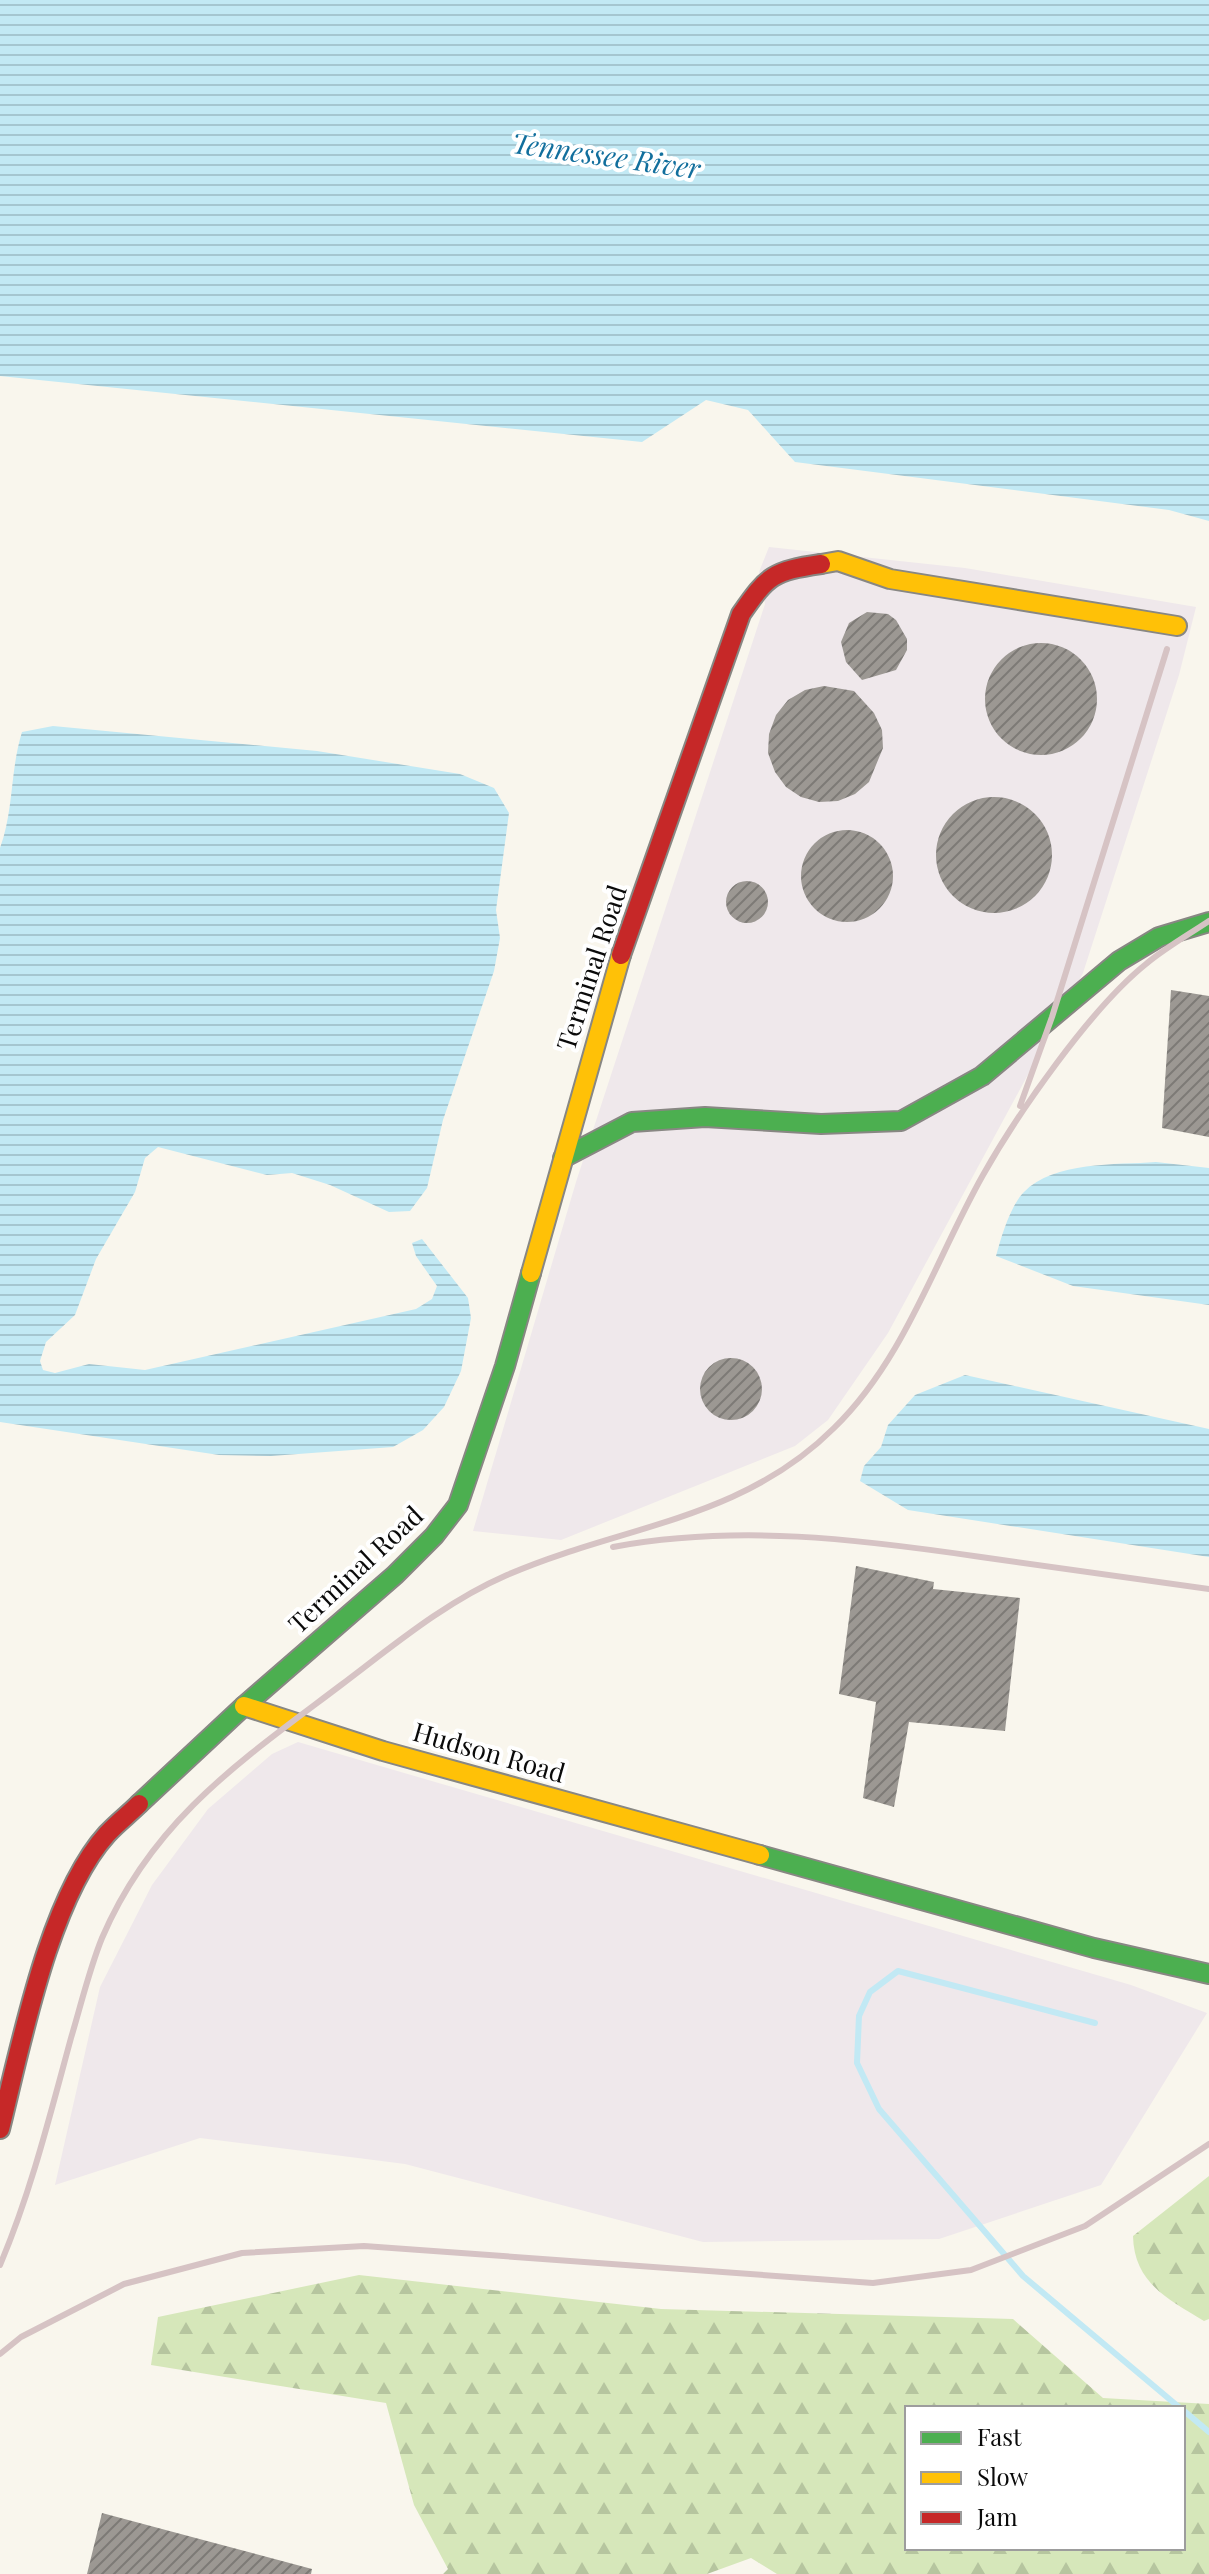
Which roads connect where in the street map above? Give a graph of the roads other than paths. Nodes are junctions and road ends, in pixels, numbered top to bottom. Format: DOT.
graph roads {
  1 [pos="1177,626"];
  2 [pos="1209,922"];
  3 [pos="563,1158"];
  4 [pos="244,1706"];
  5 [pos="1209,1974"];
  6 [pos="0,2129"];
  1 -- 3 [label="street, Terminal Road"];
  2 -- 3 [label="street"];
  3 -- 4 [label="street, Terminal Road"];
  4 -- 5 [label="street, Hudson Road"];
  4 -- 6 [label="street"];
}
